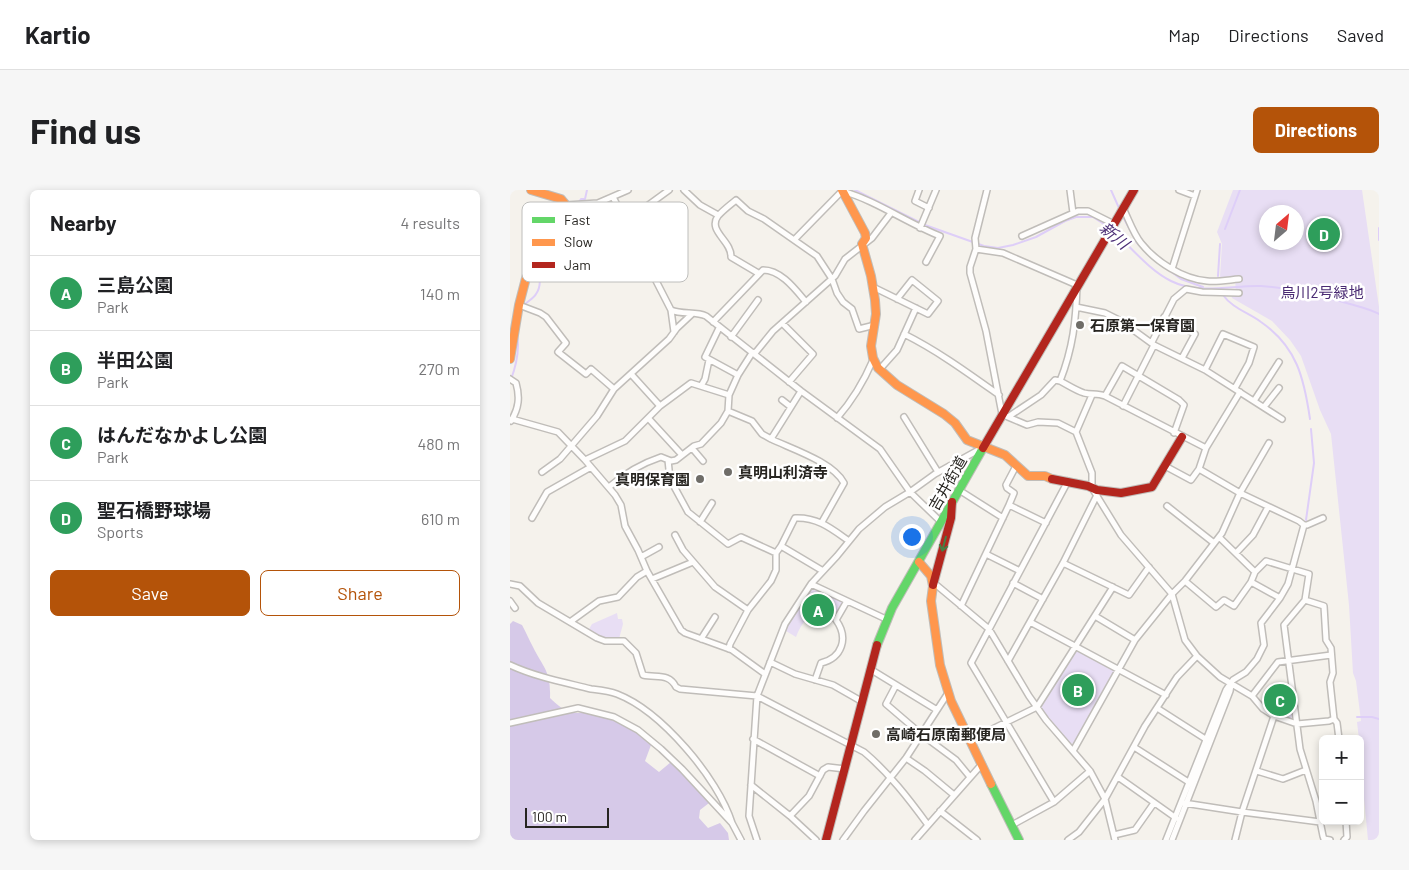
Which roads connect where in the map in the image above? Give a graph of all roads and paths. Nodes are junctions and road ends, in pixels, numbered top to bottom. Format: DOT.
graph roads {
  1 [pos="531,190"];
  2 [pos="628,190"];
  3 [pos="669,190"];
  4 [pos="684,190"];
  5 [pos="842,190"];
  6 [pos="920,190"];
  7 [pos="936,190"];
  8 [pos="986,190"];
  9 [pos="1070,190"];
  10 [pos="1134,190"];
  11 [pos="1179,190"];
  12 [pos="1197,190"];
  13 [pos="1195,196"];
  14 [pos="613,197"];
  15 [pos="564,202"];
  16 [pos="602,202"];
  17 [pos="615,202"];
  18 [pos="654,202"];
  19 [pos="929,208"];
  20 [pos="1123,208"];
  21 [pos="1072,212"];
  22 [pos="891,214"];
  23 [pos="718,215"];
  24 [pos="1114,224"];
  25 [pos="920,228"];
  26 [pos="1022,236"];
  27 [pos="794,240"];
  28 [pos="862,244"];
  29 [pos="976,249"];
  30 [pos="926,262"];
  31 [pos="1172,269"];
  32 [pos="758,274"];
  33 [pos="1192,278"];
  34 [pos="832,279"];
  35 [pos="1238,279"];
  36 [pos="527,282"];
  37 [pos="656,282"];
  38 [pos="1077,285"];
  39 [pos="873,288"];
  40 [pos="1186,289"];
  41 [pos="1239,293"];
  42 [pos="897,299"];
  43 [pos="758,300"];
  44 [pos="806,302"];
  45 [pos="522,306"];
  46 [pos="1076,307"];
  47 [pos="916,308"];
  48 [pos="671,310"];
  49 [pos="693,314"];
  50 [pos="1164,317"];
  51 [pos="713,322"];
  52 [pos="782,323"];
  53 [pos="874,325"];
  54 [pos="719,328"];
  55 [pos="674,333"];
  56 [pos="904,334"];
  57 [pos="731,337"];
  58 [pos="1153,344"];
  59 [pos="752,354"];
  60 [pos="1182,358"];
  61 [pos="510,359"];
  62 [pos="709,360"];
  63 [pos="873,360"];
  64 [pos="1280,362"];
  65 [pos="880,369"];
  66 [pos="1205,370"];
  67 [pos="631,374"];
  68 [pos="738,375"];
  69 [pos="1139,375"];
  70 [pos="510,379"];
  71 [pos="1060,381"];
  72 [pos="789,382"];
  73 [pos="701,386"];
  74 [pos="1279,388"];
  75 [pos="614,389"];
  76 [pos="1237,390"];
  77 [pos="801,391"];
  78 [pos="729,395"];
  79 [pos="999,395"];
  80 [pos="1092,395"];
  81 [pos="1105,396"];
  82 [pos="782,400"];
  83 [pos="1254,401"];
  84 [pos="660,406"];
  85 [pos="1123,406"];
  86 [pos="791,407"];
  87 [pos="1264,407"];
  88 [pos="728,411"];
  89 [pos="1005,416"];
  90 [pos="904,417"];
  91 [pos="837,418"];
  92 [pos="649,419"];
  93 [pos="1282,419"];
  94 [pos="511,420"];
  95 [pos="1076,432"];
  96 [pos="1178,435"];
  97 [pos="771,439"];
  98 [pos="1269,443"];
  99 [pos="571,446"];
  100 [pos="692,448"];
  101 [pos="983,448"];
  102 [pos="1206,448"];
  103 [pos="682,455"];
  104 [pos="585,460"];
  105 [pos="668,460"];
  106 [pos="703,461"];
  107 [pos="1016,466"];
  108 [pos="1165,466"];
  109 [pos="590,467"];
  110 [pos="1198,469"];
  111 [pos="542,472"];
  112 [pos="938,472"];
  113 [pos="1068,481"];
  114 [pos="608,487"];
  115 [pos="959,490"];
  116 [pos="1094,491"];
  117 [pos="910,492"];
  118 [pos="1240,493"];
  119 [pos="712,502"];
  120 [pos="952,502"];
  121 [pos="1009,505"];
  122 [pos="1167,506"];
  123 [pos="1268,507"];
  124 [pos="532,518"];
  125 [pos="1003,518"];
  126 [pos="1323,518"];
  127 [pos="700,522"];
  128 [pos="822,522"];
  129 [pos="941,522"];
  130 [pos="1046,522"];
  131 [pos="1304,525"];
  132 [pos="676,535"];
  133 [pos="1219,537"];
  134 [pos="849,541"];
  135 [pos="1214,543"];
  136 [pos="781,546"];
  137 [pos="659,547"];
  138 [pos="1236,553"];
  139 [pos="776,554"];
  140 [pos="986,554"];
  141 [pos="641,557"];
  142 [pos="693,562"];
  143 [pos="919,562"];
  144 [pos="1063,563"];
  145 [pos="1149,567"];
  146 [pos="1293,569"];
  147 [pos="647,571"];
  148 [pos="823,571"];
  149 [pos="1020,571"];
  150 [pos="1255,572"];
  151 [pos="652,579"];
  152 [pos="1185,581"];
  153 [pos="1251,582"];
  154 [pos="1013,583"];
  155 [pos="510,584"];
  156 [pos="811,584"];
  157 [pos="933,585"];
  158 [pos="1113,587"];
  159 [pos="1172,594"];
  160 [pos="1280,598"];
  161 [pos="1043,599"];
  162 [pos="847,600"];
  163 [pos="1305,600"];
  164 [pos="510,601"];
  165 [pos="961,606"];
  166 [pos="516,608"];
  167 [pos="748,610"];
  168 [pos="1095,616"];
  169 [pos="715,617"];
  170 [pos="888,620"];
  171 [pos="570,622"];
  172 [pos="1030,622"];
  173 [pos="988,629"];
  174 [pos="701,639"];
  175 [pos="1136,640"];
  176 [pos="1076,646"];
  177 [pos="730,649"];
  178 [pos="1331,655"];
  179 [pos="1197,656"];
  180 [pos="1008,661"];
  181 [pos="1288,661"];
  182 [pos="770,662"];
  183 [pos="510,665"];
  184 [pos="870,669"];
  185 [pos="1119,669"];
  186 [pos="765,674"];
  187 [pos="815,680"];
  188 [pos="1231,684"];
  189 [pos="896,685"];
  190 [pos="948,693"];
  191 [pos="1166,695"];
  192 [pos="757,696"];
  193 [pos="1252,696"];
  194 [pos="861,700"];
  195 [pos="1037,707"];
  196 [pos="1157,708"];
  197 [pos="937,710"];
  198 [pos="1274,716"];
  199 [pos="1334,719"];
  200 [pos="510,722"];
  201 [pos="1006,722"];
  202 [pos="1297,724"];
  203 [pos="921,734"];
  204 [pos="1339,735"];
  205 [pos="753,739"];
  206 [pos="970,740"];
  207 [pos="1209,741"];
  208 [pos="851,746"];
  209 [pos="1134,747"];
  210 [pos="1073,750"];
  211 [pos="906,758"];
  212 [pos="982,764"];
  213 [pos="845,769"];
  214 [pos="1306,770"];
  215 [pos="1090,771"];
  216 [pos="1256,771"];
  217 [pos="820,776"];
  218 [pos="970,776"];
  219 [pos="1118,777"];
  220 [pos="891,778"];
  221 [pos="1192,784"];
  222 [pos="751,785"];
  223 [pos="954,795"];
  224 [pos="1105,799"];
  225 [pos="1054,802"];
  226 [pos="1154,803"];
  227 [pos="1184,803"];
  228 [pos="940,811"];
  229 [pos="1242,812"];
  230 [pos="790,816"];
  231 [pos="1319,817"];
  232 [pos="1178,819"];
  233 [pos="1319,822"];
  234 [pos="732,823"];
  235 [pos="928,825"];
  236 [pos="1012,825"];
  237 [pos="1321,825"];
  238 [pos="1346,825"];
  239 [pos="1114,837"];
  240 [pos="845,838"];
  241 [pos="741,840"];
  242 [pos="758,840"];
  243 [pos="816,840"];
  244 [pos="826,840"];
  245 [pos="852,840"];
  246 [pos="915,840"];
  247 [pos="977,840"];
  248 [pos="1019,840"];
  249 [pos="1068,840"];
  250 [pos="1166,840"];
  251 [pos="1172,840"];
  252 [pos="1235,840"];
  253 [pos="1330,840"];
  254 [pos="1344,840"];
  1 -- 15 [label="street"];
  2 -- 14 [label="street"];
  3 -- 18 [label="street"];
  4 -- 23 [label="street"];
  5 -- 22 [label="street"];
  5 -- 27 [label="street"];
  5 -- 28 [label="street"];
  6 -- 19 [label="street"];
  7 -- 19 [label="street"];
  8 -- 29 [label="street"];
  9 -- 21 [label="street"];
  10 -- 20 [label="street, 吉井街道"];
  11 -- 13 [label="street"];
  12 -- 13 [label="street"];
  13 -- 31 [label="street"];
  14 -- 16 [label="street"];
  14 -- 17 [label="street"];
  19 -- 25 [label="street"];
  20 -- 24 [label="street, 吉井街道"];
  20 -- 31 [label="street"];
  21 -- 24 [label="street"];
  21 -- 26 [label="street"];
  22 -- 25 [label="street"];
  22 -- 28 [label="street"];
  23 -- 27 [label="street"];
  23 -- 32 [label="street"];
  24 -- 38 [label="street, 吉井街道"];
  25 -- 30 [label="street"];
  27 -- 34 [label="street"];
  28 -- 34 [label="street"];
  28 -- 39 [label="street"];
  29 -- 38 [label="street"];
  29 -- 79 [label="street"];
  31 -- 33 [label="street"];
  32 -- 44 [label="street"];
  32 -- 51 [label="street"];
  33 -- 35 [label="street"];
  33 -- 40 [label="street"];
  34 -- 44 [label="street"];
  34 -- 53 [label="street"];
  36 -- 45 [label="street"];
  37 -- 48 [label="street"];
  38 -- 46 [label="street"];
  38 -- 89 [label="street, 吉井街道"];
  39 -- 42 [label="street"];
  39 -- 53 [label="street"];
  40 -- 41 [label="street"];
  40 -- 50 [label="street"];
  42 -- 47 [label="street"];
  42 -- 47 [label="street"];
  43 -- 57 [label="street"];
  44 -- 52 [label="street"];
  45 -- 61 [label="street"];
  45 -- 75 [label="street"];
  46 -- 58 [label="street"];
  46 -- 71 [label="street"];
  47 -- 56 [label="street"];
  48 -- 49 [label="street"];
  48 -- 55 [label="street"];
  49 -- 51 [label="street"];
  49 -- 55 [label="street"];
  50 -- 58 [label="street"];
  50 -- 60 [label="street"];
  51 -- 54 [label="street"];
  52 -- 59 [label="street"];
  52 -- 72 [label="street"];
  53 -- 63 [label="street"];
  54 -- 57 [label="street"];
  54 -- 62 [label="street"];
  55 -- 67 [label="street"];
  56 -- 65 [label="street"];
  56 -- 79 [label="street"];
  57 -- 59 [label="street"];
  58 -- 60 [label="street"];
  58 -- 69 [label="street"];
  59 -- 68 [label="street"];
  59 -- 72 [label="street"];
  60 -- 66 [label="street"];
  62 -- 68 [label="street"];
  62 -- 73 [label="street"];
  63 -- 65 [label="street"];
  63 -- 91 [label="street"];
  64 -- 83 [label="street"];
  65 -- 101 [label="street"];
  66 -- 76 [label="street"];
  66 -- 76 [label="street"];
  67 -- 75 [label="street"];
  67 -- 84 [label="street"];
  68 -- 78 [label="street"];
  69 -- 81 [label="street"];
  69 -- 85 [label="street"];
  69 -- 96 [label="street"];
  70 -- 94 [label="street"];
  71 -- 80 [label="street"];
  71 -- 89 [label="street"];
  72 -- 77 [label="street"];
  73 -- 78 [label="street"];
  73 -- 84 [label="street"];
  74 -- 87 [label="street"];
  75 -- 99 [label="street"];
  76 -- 83 [label="street"];
  76 -- 102 [label="street"];
  77 -- 86 [label="street"];
  77 -- 91 [label="street"];
  78 -- 88 [label="street"];
  79 -- 89 [label="street"];
  80 -- 81 [label="street"];
  80 -- 95 [label="street"];
  81 -- 85 [label="street"];
  82 -- 86 [label="street"];
  83 -- 87 [label="street"];
  84 -- 92 [label="street"];
  85 -- 96 [label="street"];
  86 -- 97 [label="street"];
  87 -- 93 [label="street"];
  88 -- 97 [label="street"];
  88 -- 100 [label="street"];
  89 -- 95 [label="street"];
  89 -- 101 [label="street, 吉井街道"];
  90 -- 112 [label="street"];
  91 -- 117 [label="street"];
  92 -- 103 [label="street"];
  92 -- 104 [label="street"];
  94 -- 99 [label="street"];
  95 -- 116 [label="street"];
  96 -- 102 [label="street"];
  96 -- 108 [label="street"];
  97 -- 128 [label="street"];
  98 -- 118 [label="street"];
  99 -- 104 [label="street"];
  99 -- 111 [label="street"];
  100 -- 103 [label="street"];
  100 -- 106 [label="street"];
  101 -- 107 [label="street"];
  101 -- 112 [label="street"];
  101 -- 115 [label="street, 吉井街道"];
  102 -- 110 [label="street"];
  103 -- 105 [label="street"];
  104 -- 109 [label="street"];
  105 -- 114 [label="street"];
  105 -- 127 [label="street"];
  107 -- 113 [label="street"];
  107 -- 121 [label="street"];
  108 -- 110 [label="street"];
  108 -- 116 [label="street"];
  109 -- 114 [label="street"];
  109 -- 124 [label="street"];
  110 -- 118 [label="street"];
  112 -- 117 [label="street"];
  113 -- 116 [label="street"];
  113 -- 130 [label="street"];
  114 -- 141 [label="street"];
  115 -- 120 [label="street, 吉井街道"];
  115 -- 125 [label="street"];
  116 -- 144 [label="street"];
  116 -- 145 [label="street"];
  117 -- 129 [label="street"];
  117 -- 134 [label="street"];
  118 -- 123 [label="street"];
  118 -- 133 [label="street"];
  119 -- 127 [label="street"];
  120 -- 129 [label="street, 吉井街道"];
  120 -- 157 [label="street, one-way"];
  121 -- 125 [label="street"];
  121 -- 130 [label="street"];
  122 -- 135 [label="street"];
  123 -- 131 [label="street"];
  123 -- 138 [label="street"];
  125 -- 140 [label="street"];
  126 -- 131 [label="street"];
  127 -- 139 [label="street"];
  128 -- 134 [label="street"];
  128 -- 136 [label="street"];
  129 -- 143 [label="street, 吉井街道"];
  130 -- 149 [label="street"];
  131 -- 146 [label="street"];
  132 -- 142 [label="street"];
  133 -- 135 [label="street"];
  133 -- 138 [label="street"];
  134 -- 148 [label="street"];
  135 -- 152 [label="street"];
  136 -- 139 [label="street"];
  136 -- 148 [label="street"];
  137 -- 141 [label="street"];
  138 -- 150 [label="street"];
  139 -- 167 [label="street"];
  140 -- 149 [label="street"];
  140 -- 165 [label="street"];
  141 -- 147 [label="street"];
  142 -- 151 [label="street"];
  142 -- 167 [label="street"];
  143 -- 157 [label="street"];
  143 -- 170 [label="street, 吉井街道"];
  144 -- 158 [label="street"];
  144 -- 161 [label="street"];
  145 -- 158 [label="street"];
  145 -- 159 [label="street"];
  146 -- 150 [label="street"];
  146 -- 160 [label="street"];
  146 -- 163 [label="street"];
  147 -- 151 [label="street"];
  147 -- 171 [label="street"];
  148 -- 156 [label="street"];
  149 -- 154 [label="street"];
  150 -- 153 [label="street"];
  151 -- 174 [label="street"];
  152 -- 153 [label="street"];
  152 -- 159 [label="street"];
  153 -- 160 [label="street"];
  154 -- 161 [label="street"];
  154 -- 173 [label="street"];
  155 -- 171 [label="street"];
  156 -- 162 [label="street"];
  156 -- 182 [label="street"];
  157 -- 165 [label="street"];
  157 -- 190 [label="street"];
  158 -- 168 [label="street"];
  159 -- 175 [label="street"];
  159 -- 179 [label="street"];
  160 -- 188 [label="street"];
  161 -- 172 [label="street"];
  162 -- 170 [label="street"];
  162 -- 187 [label="street"];
  163 -- 178 [label="street"];
  163 -- 181 [label="street"];
  164 -- 166 [label="street"];
  165 -- 173 [label="street"];
  167 -- 177 [label="street"];
  168 -- 175 [label="street"];
  168 -- 176 [label="street"];
  169 -- 174 [label="street"];
  170 -- 184 [label="street, 吉井街道"];
  171 -- 192 [label="street"];
  172 -- 176 [label="street"];
  172 -- 180 [label="street"];
  173 -- 180 [label="street"];
  173 -- 201 [label="street"];
  174 -- 177 [label="street"];
  175 -- 185 [label="street"];
  176 -- 185 [label="street"];
  176 -- 195 [label="street"];
  177 -- 186 [label="street"];
  178 -- 181 [label="street"];
  178 -- 199 [label="street"];
  179 -- 188 [label="street"];
  179 -- 191 [label="street"];
  180 -- 195 [label="street"];
  181 -- 193 [label="street"];
  181 -- 202 [label="street"];
  182 -- 186 [label="street"];
  182 -- 187 [label="street"];
  183 -- 234 [label="street"];
  184 -- 189 [label="street"];
  184 -- 194 [label="street, 吉井街道"];
  185 -- 191 [label="street"];
  185 -- 210 [label="street"];
  186 -- 192 [label="street"];
  187 -- 194 [label="street"];
  188 -- 193 [label="street"];
  188 -- 207 [label="street"];
  189 -- 197 [label="street"];
  189 -- 203 [label="street"];
  190 -- 197 [label="street"];
  190 -- 206 [label="street"];
  191 -- 196 [label="street"];
  192 -- 205 [label="street"];
  192 -- 208 [label="street"];
  193 -- 198 [label="street"];
  194 -- 208 [label="street, 吉井街道"];
  195 -- 201 [label="street"];
  195 -- 210 [label="street"];
  196 -- 207 [label="street"];
  196 -- 209 [label="street"];
  197 -- 203 [label="street"];
  198 -- 202 [label="street"];
  198 -- 216 [label="street"];
  199 -- 202 [label="street"];
  199 -- 204 [label="street"];
  200 -- 234 [label="street"];
  201 -- 206 [label="street"];
  201 -- 225 [label="street"];
  202 -- 214 [label="street"];
  203 -- 211 [label="street"];
  203 -- 218 [label="street"];
  205 -- 217 [label="street"];
  205 -- 222 [label="street"];
  206 -- 212 [label="street"];
  207 -- 221 [label="street"];
  208 -- 213 [label="street, 吉井街道"];
  208 -- 220 [label="street"];
  209 -- 219 [label="street"];
  209 -- 221 [label="street"];
  210 -- 215 [label="street"];
  211 -- 220 [label="street"];
  211 -- 223 [label="street"];
  212 -- 218 [label="street"];
  212 -- 236 [label="street"];
  213 -- 217 [label="street"];
  213 -- 244 [label="street, 吉井街道"];
  214 -- 216 [label="street"];
  214 -- 231 [label="street"];
  215 -- 224 [label="street"];
  215 -- 225 [label="street"];
  216 -- 229 [label="street"];
  217 -- 230 [label="street"];
  218 -- 223 [label="street"];
  219 -- 224 [label="street"];
  219 -- 226 [label="street"];
  220 -- 235 [label="street"];
  220 -- 240 [label="street"];
  221 -- 227 [label="street"];
  222 -- 230 [label="street"];
  222 -- 242 [label="street"];
  223 -- 228 [label="street"];
  224 -- 239 [label="street"];
  224 -- 249 [label="street"];
  225 -- 236 [label="street"];
  226 -- 232 [label="street"];
  226 -- 239 [label="street"];
  227 -- 229 [label="street"];
  227 -- 232 [label="street"];
  228 -- 235 [label="street"];
  228 -- 247 [label="street"];
  229 -- 233 [label="street"];
  229 -- 252 [label="street"];
  230 -- 243 [label="street"];
  232 -- 250 [label="street"];
  232 -- 251 [label="street"];
  234 -- 241 [label="street"];
  235 -- 246 [label="street"];
  236 -- 248 [label="street"];
  237 -- 253 [label="street"];
  238 -- 254 [label="street"];
  240 -- 245 [label="street"];
}
